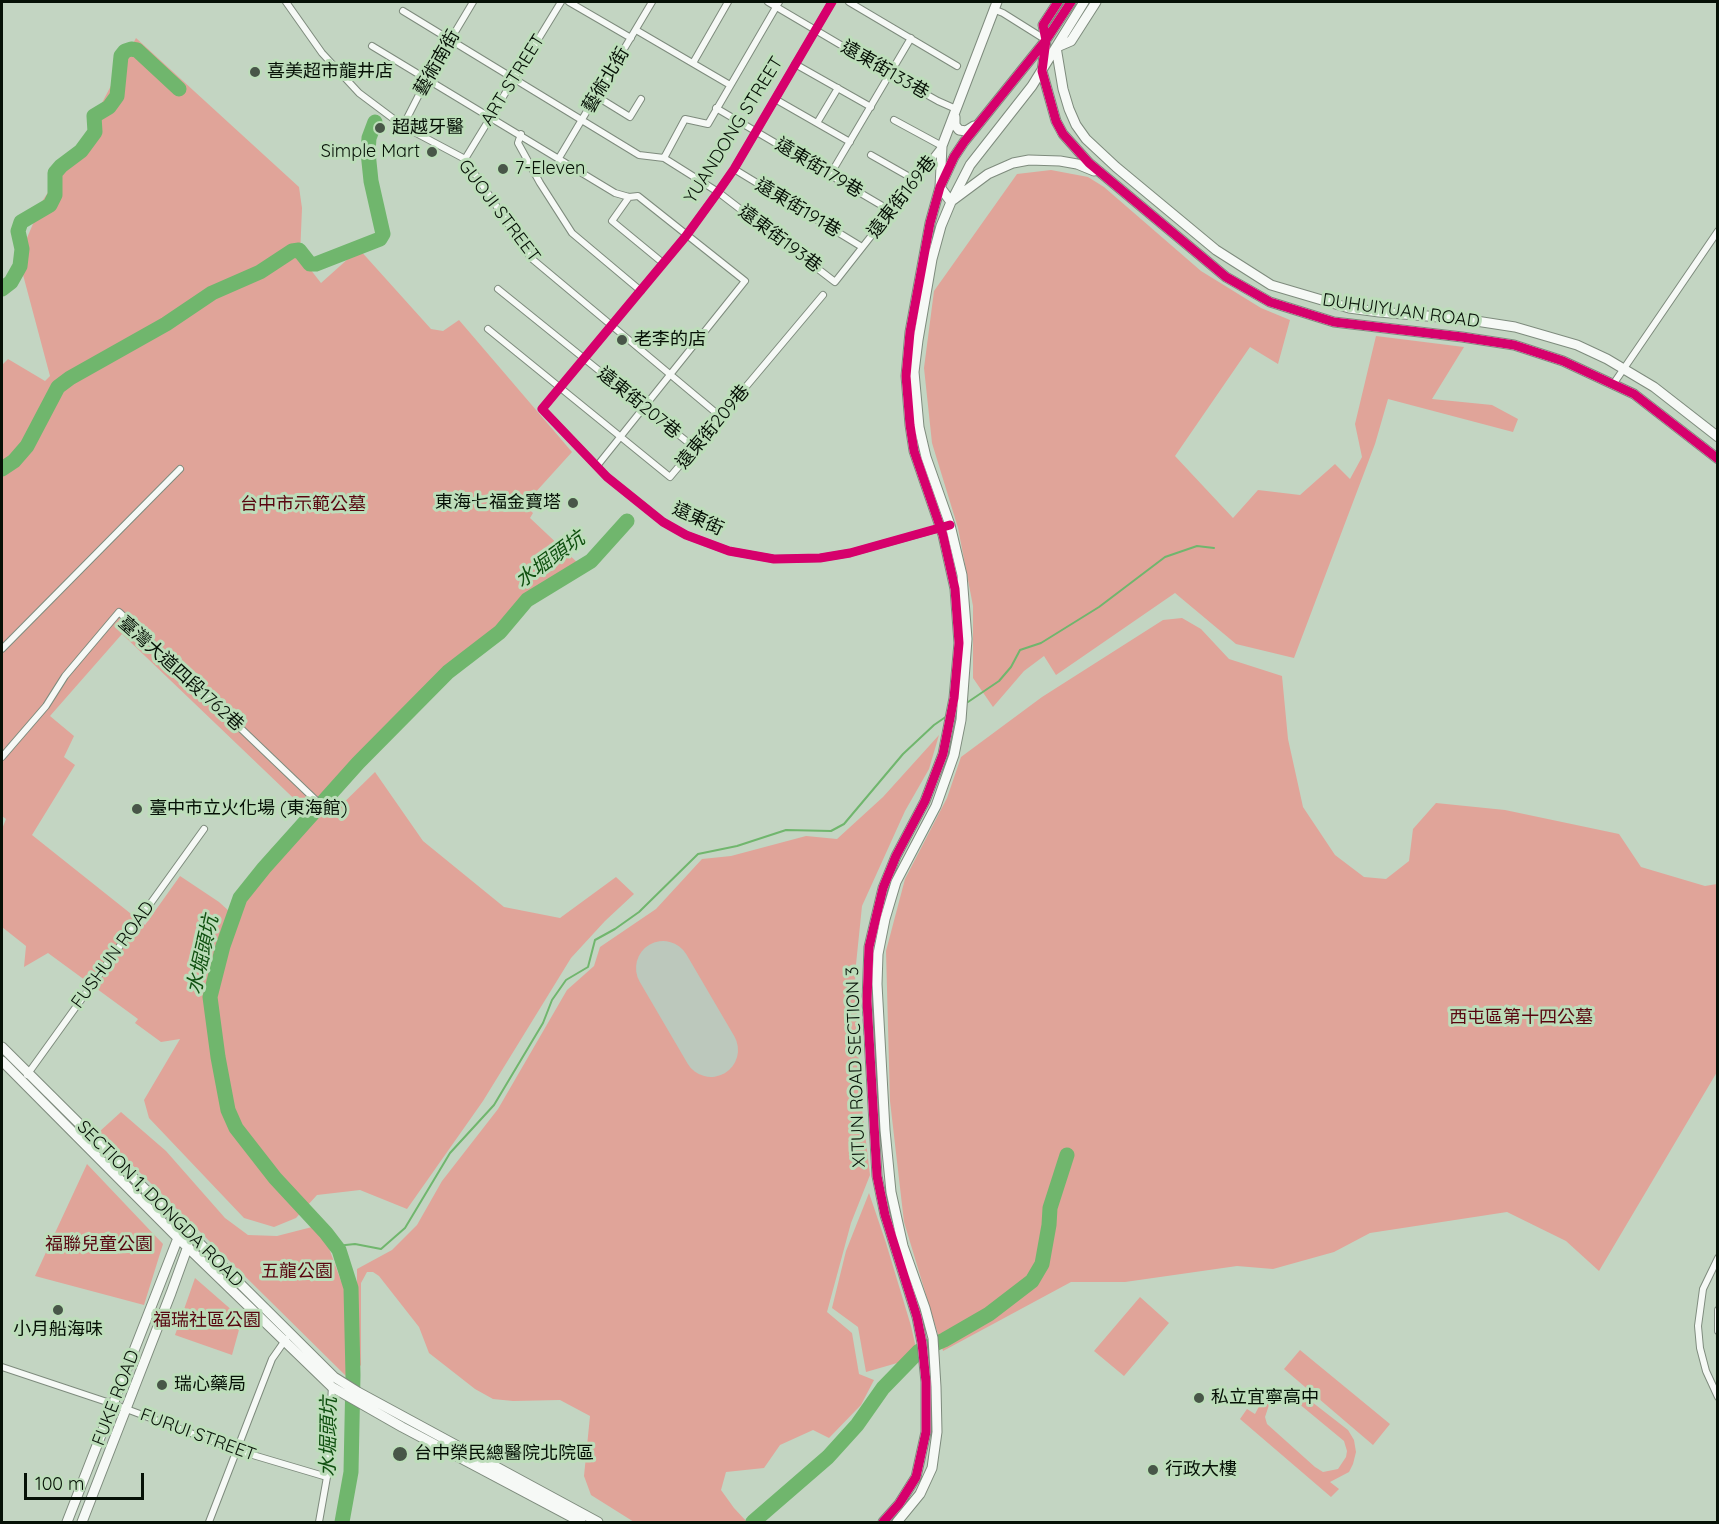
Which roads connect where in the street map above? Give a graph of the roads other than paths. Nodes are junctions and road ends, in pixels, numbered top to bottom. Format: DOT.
graph roads {
  1 [pos="474,2"];
  2 [pos="561,2"];
  3 [pos="568,2"];
  4 [pos="652,2"];
  5 [pos="728,2"];
  6 [pos="768,2"];
  7 [pos="832,2"];
  8 [pos="849,2"];
  9 [pos="1058,2"];
  10 [pos="1071,2"];
  11 [pos="1084,2"];
  12 [pos="1096,2"];
  13 [pos="288,3"];
  14 [pos="778,4"];
  15 [pos="995,5"];
  16 [pos="403,11"];
  17 [pos="636,30"];
  18 [pos="815,30"];
  19 [pos="631,38"];
  20 [pos="911,38"];
  21 [pos="450,39"];
  22 [pos="1046,40"];
  23 [pos="372,46"];
  24 [pos="1057,47"];
  25 [pos="693,63"];
  26 [pos="795,64"];
  27 [pos="957,66"];
  28 [pos="1042,70"];
  29 [pos="890,74"];
  30 [pos="514,78"];
  31 [pos="427,79"];
  32 [pos="730,85"];
  33 [pos="838,88"];
  34 [pos="596,96"];
  35 [pos="640,99"];
  36 [pos="775,99"];
  37 [pos="871,107"];
  38 [pos="716,108"];
  39 [pos="956,109"];
  40 [pos="491,116"];
  41 [pos="985,117"];
  42 [pos="582,119"];
  43 [pos="894,120"];
  44 [pos="817,123"];
  45 [pos="403,126"];
  46 [pos="756,131"];
  47 [pos="521,134"];
  48 [pos="849,142"];
  49 [pos="942,146"];
  50 [pos="871,154"];
  51 [pos="560,158"];
  52 [pos="664,158"];
  53 [pos="465,159"];
  54 [pos="734,169"];
  55 [pos="830,175"];
  56 [pos="1107,178"];
  57 [pos="915,180"];
  58 [pos="940,187"];
  59 [pos="718,192"];
  60 [pos="629,197"];
  61 [pos="951,202"];
  62 [pos="891,211"];
  63 [pos="1718,231"];
  64 [pos="686,236"];
  65 [pos="862,247"];
  66 [pos="663,263"];
  67 [pos="498,289"];
  68 [pos="640,291"];
  69 [pos="824,295"];
  70 [pos="612,325"];
  71 [pos="488,329"];
  72 [pos="584,358"];
  73 [pos="1623,368"];
  74 [pos="669,374"];
  75 [pos="1614,383"];
  76 [pos="559,388"];
  77 [pos="643,407"];
  78 [pos="721,417"];
  79 [pos="620,437"];
  80 [pos="1718,437"];
  81 [pos="695,448"];
  82 [pos="1718,459"];
  83 [pos="597,466"];
  84 [pos="180,469"];
  85 [pos="946,526"];
  86 [pos="2,649"];
  87 [pos="2,757"];
  88 [pos="326,810"];
  89 [pos="204,830"];
  90 [pos="2,1047"];
  91 [pos="2,1061"];
  92 [pos="26,1077"];
  93 [pos="187,1231"];
  94 [pos="178,1238"];
  95 [pos="188,1246"];
  96 [pos="1718,1258"];
  97 [pos="1718,1310"];
  98 [pos="1718,1331"];
  99 [pos="287,1337"];
  100 [pos="2,1367"];
  101 [pos="334,1377"];
  102 [pos="332,1387"];
  103 [pos="1718,1397"];
  104 [pos="113,1404"];
  105 [pos="126,1408"];
  106 [pos="236,1450"];
  107 [pos="327,1477"];
  108 [pos="68,1522"];
  109 [pos="82,1522"];
  110 [pos="209,1522"];
  111 [pos="319,1522"];
  112 [pos="581,1522"];
  113 [pos="598,1522"];
  114 [pos="883,1522"];
  115 [pos="897,1522"];
  1 -- 21 [label="street, 藝術南街"];
  2 -- 30 [label="street, ART STREET"];
  3 -- 19 [label="street"];
  4 -- 17 [label="street, 藝術北街"];
  5 -- 25 [label="street"];
  6 -- 14 [label="street, 遠東街133巷"];
  7 -- 18 [label="street, YUANDONG STREET"];
  8 -- 20 [label="street"];
  9 -- 22 [label="street, DUHUIYUAN ROAD"];
  10 -- 22 [label="street"];
  11 -- 24 [label="street"];
  12 -- 24 [label="street"];
  13 -- 45 [label="street, GUOJI STREET"];
  14 -- 18 [label="street, 遠東街133巷"];
  14 -- 32 [label="street"];
  15 -- 22 [label="street"];
  15 -- 39 [label="street"];
  16 -- 21 [label="street"];
  17 -- 19 [label="street, 藝術北街"];
  17 -- 25 [label="street"];
  18 -- 26 [label="street, YUANDONG STREET"];
  18 -- 29 [label="street, 遠東街133巷"];
  19 -- 34 [label="street, 藝術北街"];
  20 -- 27 [label="street"];
  20 -- 29 [label="street"];
  21 -- 30 [label="street"];
  21 -- 31 [label="street, 藝術南街"];
  22 -- 24 [label="street"];
  22 -- 28 [label="street, DUHUIYUAN ROAD"];
  22 -- 41 [label="street"];
  23 -- 31 [label="street"];
  24 -- 28 [label="street, XITUN ROAD SECTION 3"];
  24 -- 73 [label="street, DUHUIYUAN ROAD"];
  25 -- 32 [label="street"];
  26 -- 33 [label="street"];
  26 -- 36 [label="street, YUANDONG STREET"];
  28 -- 56 [label="street, DUHUIYUAN ROAD"];
  28 -- 61 [label="street, XITUN ROAD SECTION 3"];
  29 -- 37 [label="street"];
  29 -- 39 [label="street, 遠東街133巷"];
  30 -- 40 [label="street, ART STREET"];
  30 -- 42 [label="street"];
  31 -- 40 [label="street"];
  31 -- 45 [label="street, 藝術南街"];
  32 -- 38 [label="street"];
  33 -- 37 [label="street"];
  33 -- 44 [label="street"];
  34 -- 35 [label="street"];
  34 -- 42 [label="street, 藝術北街"];
  36 -- 44 [label="street"];
  36 -- 46 [label="street, YUANDONG STREET"];
  37 -- 48 [label="street"];
  38 -- 46 [label="street, 遠東街179巷"];
  38 -- 52 [label="street"];
  39 -- 41 [label="street"];
  39 -- 49 [label="street"];
  40 -- 47 [label="street"];
  40 -- 53 [label="street, ART STREET"];
  41 -- 58 [label="street"];
  42 -- 51 [label="street, 藝術北街"];
  42 -- 52 [label="street"];
  43 -- 49 [label="street"];
  44 -- 48 [label="street"];
  45 -- 53 [label="street, GUOJI STREET"];
  46 -- 54 [label="street, YUANDONG STREET"];
  46 -- 55 [label="street, 遠東街179巷"];
  47 -- 51 [label="street"];
  47 -- 68 [label="street"];
  48 -- 55 [label="street"];
  49 -- 57 [label="street, 遠東街169巷"];
  49 -- 58 [label="street"];
  50 -- 57 [label="street"];
  51 -- 60 [label="street"];
  52 -- 59 [label="street"];
  53 -- 70 [label="street, GUOJI STREET"];
  54 -- 59 [label="street, YUANDONG STREET"];
  54 -- 65 [label="street, 遠東街191巷"];
  55 -- 62 [label="street, 遠東街179巷"];
  56 -- 61 [label="street"];
  56 -- 75 [label="street, DUHUIYUAN ROAD"];
  57 -- 62 [label="street, 遠東街169巷"];
  58 -- 61 [label="street"];
  58 -- 85 [label="street, XITUN ROAD SECTION 3"];
  59 -- 64 [label="street, YUANDONG STREET"];
  59 -- 65 [label="street, 遠東街193巷"];
  60 -- 64 [label="street"];
  60 -- 66 [label="street"];
  61 -- 85 [label="street, XITUN ROAD SECTION 3"];
  62 -- 65 [label="street, 遠東街169巷"];
  63 -- 73 [label="street"];
  64 -- 66 [label="street, YUANDONG STREET"];
  64 -- 74 [label="street"];
  66 -- 68 [label="street, YUANDONG STREET"];
  67 -- 72 [label="street, 遠東街207巷"];
  68 -- 70 [label="street, YUANDONG STREET"];
  69 -- 78 [label="street, 遠東街209巷"];
  70 -- 72 [label="street, 遠東街"];
  70 -- 74 [label="street, GUOJI STREET"];
  71 -- 76 [label="street, 遠東街209巷"];
  72 -- 76 [label="street, 遠東街"];
  72 -- 77 [label="street, 遠東街207巷"];
  73 -- 75 [label="street"];
  73 -- 80 [label="street, DUHUIYUAN ROAD"];
  74 -- 77 [label="street"];
  74 -- 78 [label="street, GUOJI STREET"];
  75 -- 82 [label="street, DUHUIYUAN ROAD"];
  76 -- 79 [label="street, 遠東街209巷"];
  76 -- 83 [label="street, 遠東街"];
  77 -- 79 [label="street"];
  77 -- 81 [label="street, 遠東街207巷"];
  78 -- 81 [label="street, 遠東街209巷"];
  79 -- 81 [label="street, 遠東街209巷"];
  79 -- 83 [label="street"];
  83 -- 85 [label="street, 遠東街"];
  84 -- 86 [label="street"];
  85 -- 114 [label="street, XITUN ROAD SECTION 3"];
  85 -- 115 [label="street, XITUN ROAD SECTION 3"];
  87 -- 88 [label="street, 臺灣大道四段1762巷"];
  89 -- 92 [label="street, FUSHUN ROAD"];
  90 -- 92 [label="street, SECTION 1, DONGDA ROAD"];
  91 -- 92 [label="street, SECTION 1, DONGDA ROAD"];
  92 -- 93 [label="street, SECTION 1, DONGDA ROAD"];
  92 -- 94 [label="street, SECTION 1, DONGDA ROAD"];
  93 -- 94 [label="street"];
  93 -- 95 [label="street, FUKE ROAD"];
  93 -- 99 [label="street, SECTION 1, DONGDA ROAD"];
  94 -- 95 [label="street, SECTION 1, DONGDA ROAD"];
  94 -- 104 [label="street, FUKE ROAD"];
  95 -- 99 [label="street, SECTION 1, DONGDA ROAD"];
  95 -- 105 [label="street, FUKE ROAD"];
  96 -- 103 [label="street"];
  97 -- 98 [label="street"];
  99 -- 101 [label="street, SECTION 1, DONGDA ROAD"];
  99 -- 102 [label="street, SECTION 1, DONGDA ROAD"];
  99 -- 106 [label="street"];
  100 -- 104 [label="street, FURUI STREET"];
  101 -- 102 [label="street"];
  101 -- 113 [label="street, SECTION 1, DONGDA ROAD"];
  102 -- 107 [label="street"];
  102 -- 112 [label="street, SECTION 1, DONGDA ROAD"];
  104 -- 105 [label="street, FURUI STREET"];
  104 -- 108 [label="street, FUKE ROAD"];
  105 -- 106 [label="street, FURUI STREET"];
  105 -- 109 [label="street, FUKE ROAD"];
  106 -- 107 [label="street, FURUI STREET"];
  106 -- 110 [label="street"];
  107 -- 111 [label="street"];
}
